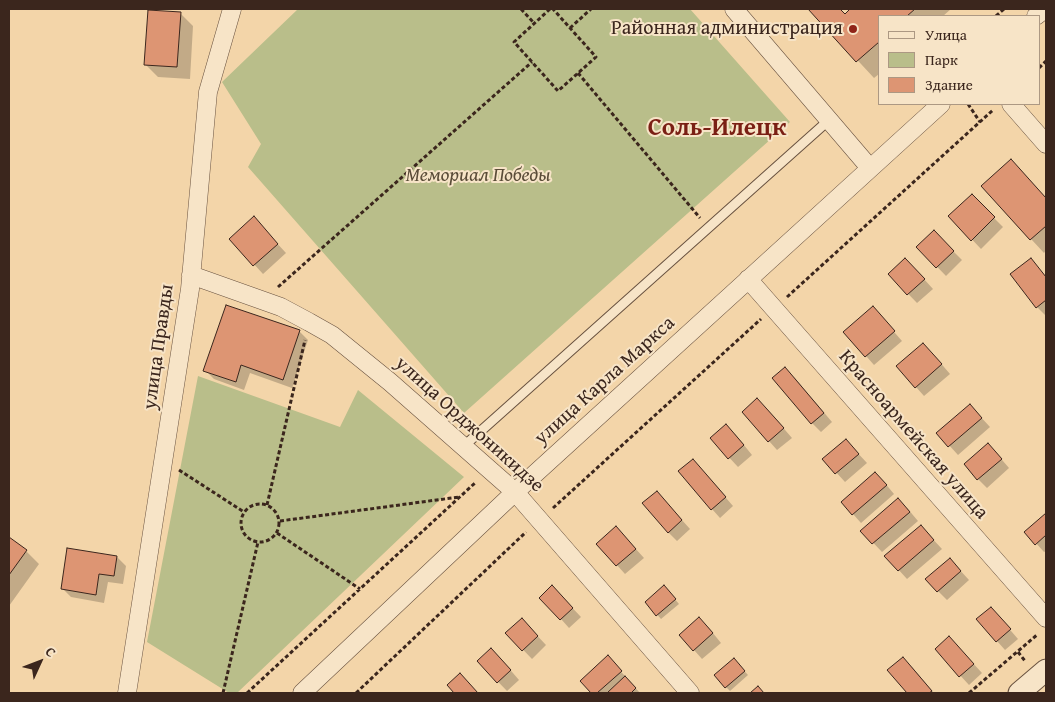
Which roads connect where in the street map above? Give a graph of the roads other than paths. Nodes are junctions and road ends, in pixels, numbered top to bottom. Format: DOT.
graph roads {
  1 [pos="232,9"];
  2 [pos="734,9"];
  3 [pos="940,105"];
  4 [pos="1012,105"];
  5 [pos="829,120"];
  6 [pos="1046,144"];
  7 [pos="870,168"];
  8 [pos="191,275"];
  9 [pos="748,279"];
  10 [pos="464,446"];
  11 [pos="515,492"];
  12 [pos="1043,626"];
  13 [pos="1046,670"];
  14 [pos="127,693"];
  15 [pos="302,693"];
  16 [pos="690,693"];
  17 [pos="1020,693"];
  1 -- 8 [label="street, улица Правды"];
  2 -- 5 [label="street"];
  3 -- 7 [label="street, улица Карла Маркса"];
  4 -- 6 [label="street"];
  5 -- 7 [label="street"];
  5 -- 10 [label="lane"];
  7 -- 9 [label="street, улица Карла Маркса"];
  8 -- 10 [label="street, улица Орджоникидзе"];
  8 -- 14 [label="street, улица Правды"];
  9 -- 11 [label="street, улица Карла Маркса"];
  9 -- 12 [label="street, Красноармейская улица"];
  10 -- 11 [label="street, улица Орджоникидзе"];
  11 -- 15 [label="street, улица Карла Маркса"];
  11 -- 16 [label="street, улица Орджоникидзе"];
  13 -- 17 [label="street"];
}
